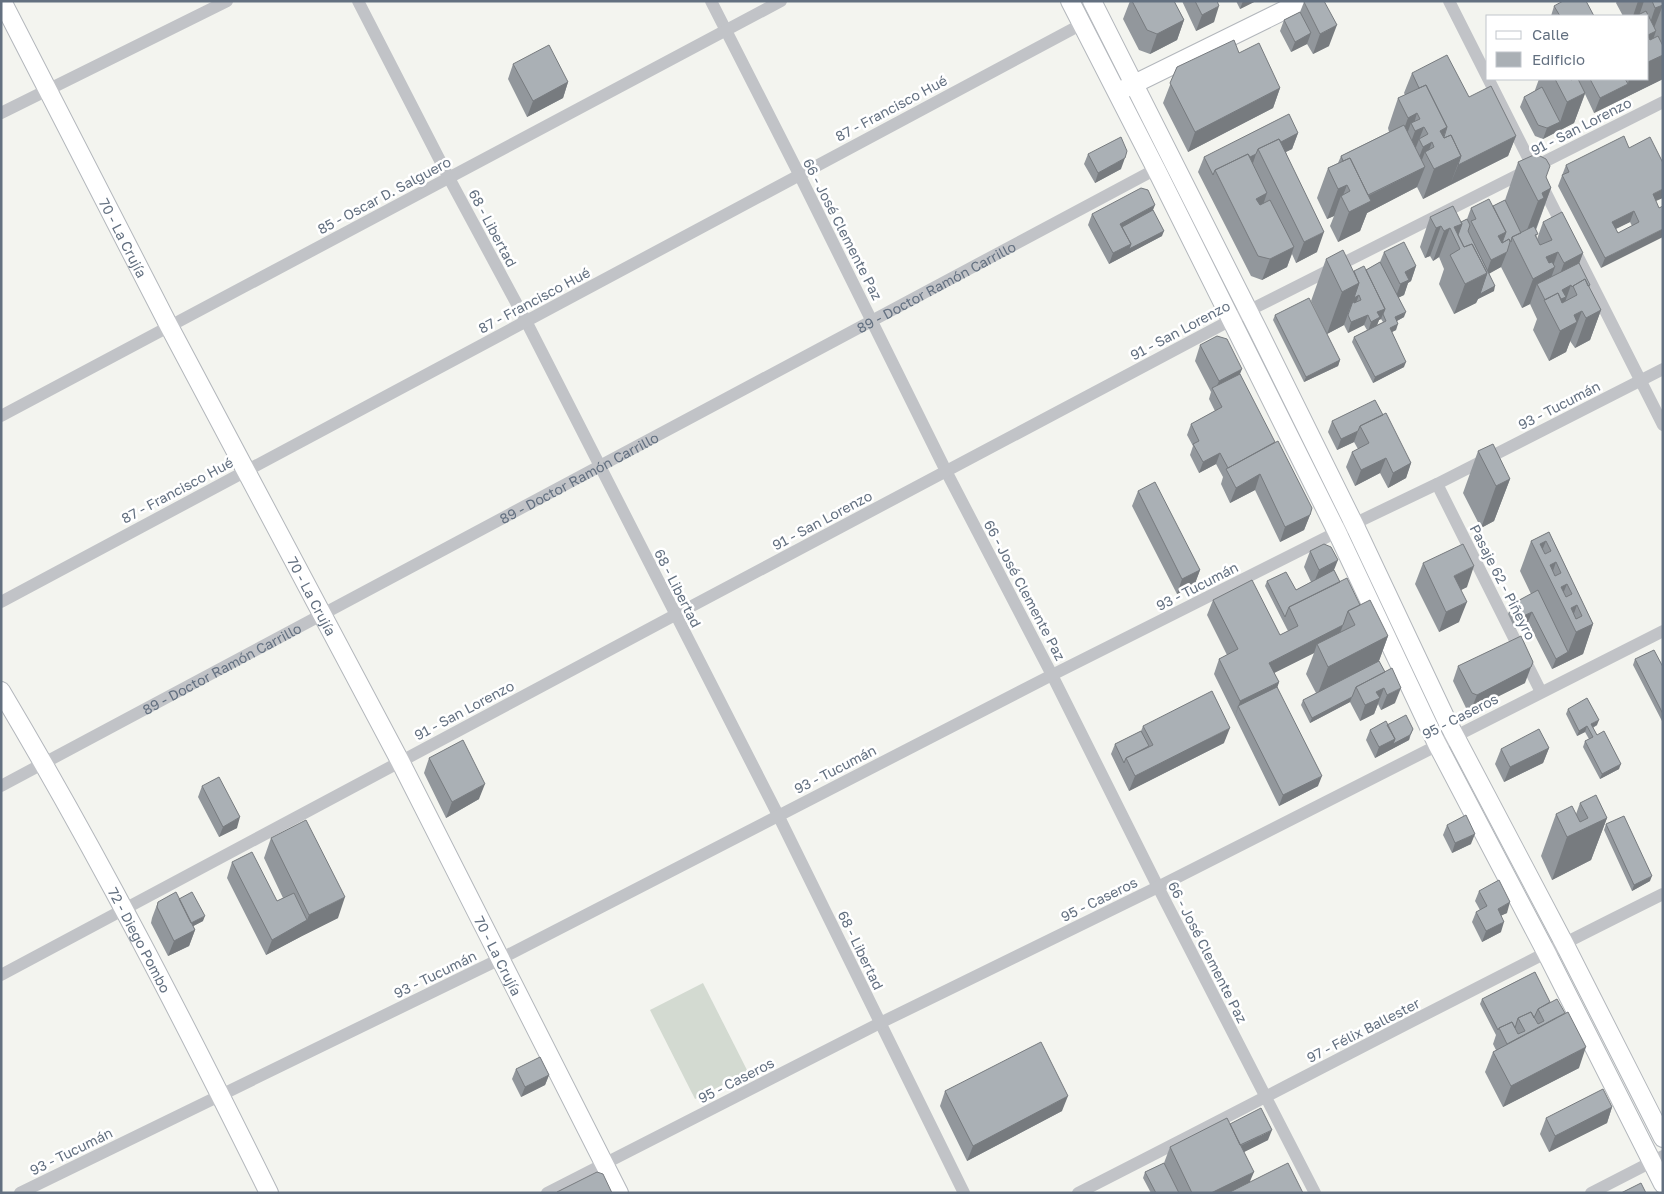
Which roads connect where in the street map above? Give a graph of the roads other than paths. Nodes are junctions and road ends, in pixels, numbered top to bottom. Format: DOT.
graph roads {
  1 [pos="2,1"];
  2 [pos="227,1"];
  3 [pos="358,1"];
  4 [pos="710,1"];
  5 [pos="781,1"];
  6 [pos="1070,1"];
  7 [pos="1092,1"];
  8 [pos="1303,1"];
  9 [pos="1449,1"];
  10 [pos="1082,24"];
  11 [pos="726,31"];
  12 [pos="1486,75"];
  13 [pos="1489,80"];
  14 [pos="1134,84"];
  15 [pos="47,90"];
  16 [pos="1117,93"];
  17 [pos="1663,102"];
  18 [pos="1,113"];
  19 [pos="1533,168"];
  20 [pos="1156,169"];
  21 [pos="799,174"];
  22 [pos="450,178"];
  23 [pos="1248,311"];
  24 [pos="1232,320"];
  25 [pos="526,322"];
  26 [pos="873,322"];
  27 [pos="169,326"];
  28 [pos="1663,369"];
  29 [pos="1641,380"];
  30 [pos="1,416"];
  31 [pos="1663,425"];
  32 [pos="600,467"];
  33 [pos="245,470"];
  34 [pos="946,471"];
  35 [pos="1437,484"];
  36 [pos="1354,524"];
  37 [pos="1336,532"];
  38 [pos="1,602"];
  39 [pos="323,615"];
  40 [pos="675,615"];
  41 [pos="1663,631"];
  42 [pos="1052,674"];
  43 [pos="1,691"];
  44 [pos="1541,692"];
  45 [pos="1454,735"];
  46 [pos="1437,744"];
  47 [pos="400,761"];
  48 [pos="44,764"];
  49 [pos="1,786"];
  50 [pos="778,815"];
  51 [pos="1158,887"];
  52 [pos="1663,894"];
  53 [pos="125,909"];
  54 [pos="1564,943"];
  55 [pos="1546,952"];
  56 [pos="500,959"];
  57 [pos="1,975"];
  58 [pos="880,1023"];
  59 [pos="221,1095"];
  60 [pos="1267,1097"];
  61 [pos="1663,1138"];
  62 [pos="1657,1159"];
  63 [pos="605,1165"];
  64 [pos="1663,1184"];
  65 [pos="20,1193"];
  66 [pos="270,1193"];
  67 [pos="547,1193"];
  68 [pos="619,1193"];
  69 [pos="964,1193"];
  70 [pos="1078,1193"];
  71 [pos="1315,1193"];
  72 [pos="1591,1193"];
  1 -- 15 [label="main road, 70 - La Crujía"];
  2 -- 15 [label="street"];
  3 -- 22 [label="street, 68 - Libertad"];
  4 -- 11 [label="street, 66 - José Clemente Paz"];
  5 -- 11 [label="street, 85 - Oscar D. Salguero"];
  6 -- 10 [label="main road"];
  7 -- 14 [label="main road"];
  8 -- 14 [label="main road"];
  9 -- 12 [label="street"];
  10 -- 16 [label="main road"];
  10 -- 21 [label="street, 87 - Francisco Hué"];
  11 -- 21 [label="street, 66 - José Clemente Paz"];
  11 -- 22 [label="street, 85 - Oscar D. Salguero"];
  13 -- 19 [label="street"];
  14 -- 16 [label="main road"];
  14 -- 23 [label="main road"];
  15 -- 18 [label="street"];
  15 -- 27 [label="main road, 70 - La Crujía"];
  16 -- 20 [label="main road"];
  17 -- 19 [label="street, 91 - San Lorenzo"];
  19 -- 23 [label="street, 91 - San Lorenzo"];
  19 -- 29 [label="street"];
  20 -- 24 [label="main road"];
  20 -- 26 [label="street, 89 - Doctor Ramón Carrillo"];
  21 -- 25 [label="street, 87 - Francisco Hué"];
  21 -- 26 [label="street, 66 - José Clemente Paz"];
  22 -- 25 [label="street, 68 - Libertad"];
  22 -- 27 [label="street, 85 - Oscar D. Salguero"];
  23 -- 24 [label="street, 91 - San Lorenzo"];
  23 -- 36 [label="main road"];
  24 -- 34 [label="street, 91 - San Lorenzo"];
  24 -- 37 [label="main road"];
  25 -- 32 [label="street, 68 - Libertad"];
  25 -- 33 [label="street, 87 - Francisco Hué"];
  26 -- 32 [label="street, 89 - Doctor Ramón Carrillo"];
  26 -- 34 [label="street, 66 - José Clemente Paz"];
  27 -- 30 [label="street, 85 - Oscar D. Salguero"];
  27 -- 33 [label="main road, 70 - La Crujía"];
  28 -- 29 [label="street, 93 - Tucumán"];
  29 -- 31 [label="street"];
  29 -- 35 [label="street, 93 - Tucumán"];
  32 -- 39 [label="street, 89 - Doctor Ramón Carrillo"];
  32 -- 40 [label="street, 68 - Libertad"];
  33 -- 38 [label="street, 87 - Francisco Hué"];
  33 -- 39 [label="main road, 70 - La Crujía"];
  34 -- 40 [label="street, 91 - San Lorenzo"];
  34 -- 42 [label="street, 66 - José Clemente Paz"];
  35 -- 36 [label="street, 93 - Tucumán"];
  35 -- 44 [label="street, Pasaje 62 - Piñeyro"];
  36 -- 37 [label="street, 93 - Tucumán"];
  36 -- 45 [label="main road"];
  37 -- 42 [label="street, 93 - Tucumán"];
  37 -- 46 [label="main road"];
  39 -- 47 [label="main road, 70 - La Crujía"];
  39 -- 48 [label="street, 89 - Doctor Ramón Carrillo"];
  40 -- 47 [label="street, 91 - San Lorenzo"];
  40 -- 50 [label="street, 68 - Libertad"];
  41 -- 44 [label="street, 95 - Caseros"];
  42 -- 50 [label="street, 93 - Tucumán"];
  42 -- 51 [label="street, 66 - José Clemente Paz"];
  43 -- 48 [label="main road, 72 - Diego Pombo"];
  44 -- 45 [label="street, 95 - Caseros"];
  45 -- 46 [label="street, 95 - Caseros"];
  45 -- 54 [label="main road"];
  46 -- 51 [label="street, 95 - Caseros"];
  46 -- 55 [label="main road"];
  47 -- 53 [label="street, 91 - San Lorenzo"];
  47 -- 56 [label="main road, 70 - La Crujía"];
  48 -- 49 [label="street, 89 - Doctor Ramón Carrillo"];
  48 -- 53 [label="main road, 72 - Diego Pombo"];
  50 -- 56 [label="street, 93 - Tucumán"];
  50 -- 58 [label="street, 68 - Libertad"];
  51 -- 58 [label="street, 95 - Caseros"];
  51 -- 60 [label="street, 66 - José Clemente Paz"];
  52 -- 54 [label="street, 97 - Félix Ballester"];
  53 -- 57 [label="street, 91 - San Lorenzo"];
  53 -- 59 [label="main road, 72 - Diego Pombo"];
  54 -- 55 [label="street, 97 - Félix Ballester"];
  54 -- 61 [label="main road"];
  55 -- 60 [label="street, 97 - Félix Ballester"];
  55 -- 62 [label="main road"];
  56 -- 59 [label="street, 93 - Tucumán"];
  56 -- 63 [label="main road, 70 - La Crujía"];
  58 -- 63 [label="street, 95 - Caseros"];
  58 -- 69 [label="street, 68 - Libertad"];
  59 -- 65 [label="street, 93 - Tucumán"];
  59 -- 66 [label="main road, 72 - Diego Pombo"];
  60 -- 70 [label="street, 97 - Félix Ballester"];
  60 -- 71 [label="street, 66 - José Clemente Paz"];
  62 -- 64 [label="main road"];
  62 -- 72 [label="street"];
  63 -- 67 [label="street, 95 - Caseros"];
  63 -- 68 [label="main road, 70 - La Crujía"];
}
